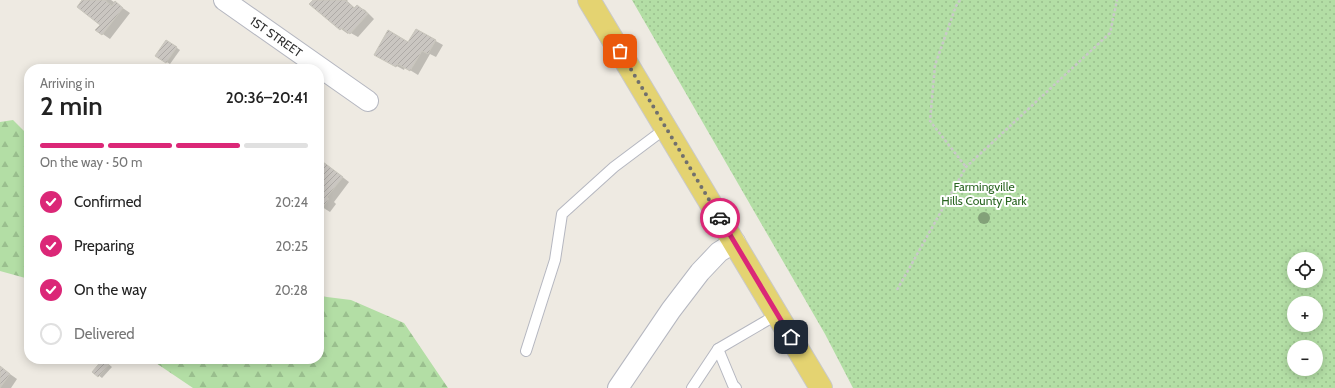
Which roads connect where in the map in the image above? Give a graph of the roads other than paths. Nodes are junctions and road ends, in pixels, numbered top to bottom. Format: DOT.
graph roads {
  1 [pos="224,0"];
  2 [pos="589,0"];
  3 [pos="315,64"];
  4 [pos="324,70"];
  5 [pos="368,101"];
  6 [pos="666,128"];
  7 [pos="735,242"];
  8 [pos="778,314"];
  9 [pos="718,349"];
  10 [pos="526,351"];
  11 [pos="618,388"];
  12 [pos="692,388"];
  13 [pos="736,388"];
  14 [pos="821,388"];
  1 -- 3 [label="street, 1ST STREET"];
  2 -- 6 [label="main road"];
  4 -- 5 [label="street, 1ST STREET"];
  6 -- 7 [label="main road"];
  6 -- 10 [label="lane"];
  7 -- 8 [label="main road"];
  7 -- 11 [label="street"];
  8 -- 9 [label="lane"];
  8 -- 14 [label="main road"];
  9 -- 12 [label="lane"];
  9 -- 13 [label="lane"];
}
